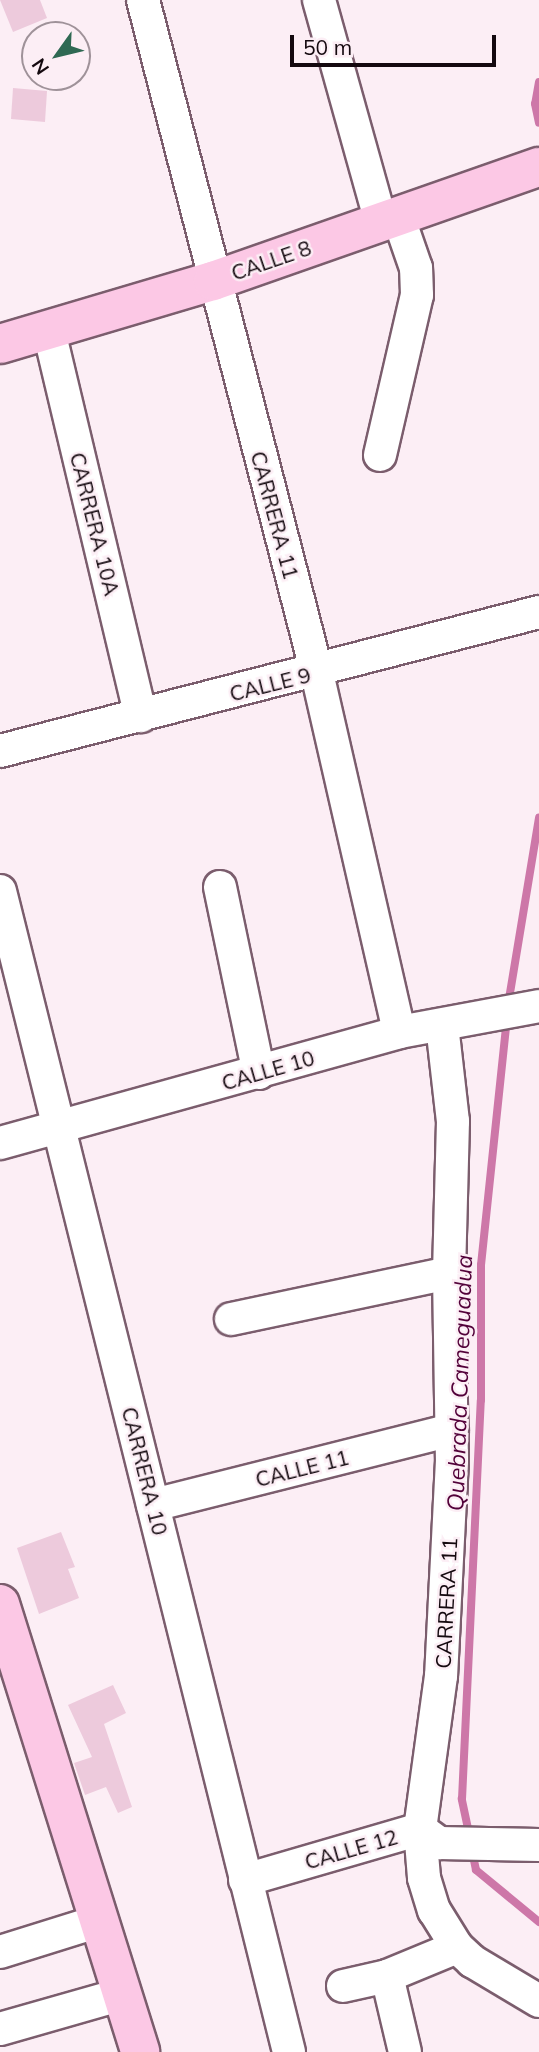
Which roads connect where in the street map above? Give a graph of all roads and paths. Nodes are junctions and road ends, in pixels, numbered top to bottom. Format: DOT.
graph roads {
  1 [pos="143,0"];
  2 [pos="319,0"];
  3 [pos="527,171"];
  4 [pos="389,219"];
  5 [pos="213,281"];
  6 [pos="49,331"];
  7 [pos="0,344"];
  8 [pos="380,455"];
  9 [pos="539,612"];
  10 [pos="317,673"];
  11 [pos="141,716"];
  12 [pos="0,751"];
  13 [pos="220,887"];
  14 [pos="0,891"];
  15 [pos="531,1008"];
  16 [pos="442,1025"];
  17 [pos="398,1032"];
  18 [pos="259,1073"];
  19 [pos="60,1126"];
  20 [pos="0,1143"];
  21 [pos="449,1273"];
  22 [pos="231,1319"];
  23 [pos="452,1430"];
  24 [pos="153,1505"];
  25 [pos="0,1604"];
  26 [pos="430,1836"];
  27 [pos="539,1845"];
  28 [pos="245,1880"];
  29 [pos="99,1921"];
  30 [pos="457,1947"];
  31 [pos="0,1952"];
  32 [pos="387,1976"];
  33 [pos="343,1986"];
  34 [pos="122,1994"];
  35 [pos="539,2001"];
  36 [pos="0,2029"];
  37 [pos="140,2052"];
  38 [pos="289,2052"];
  39 [pos="405,2052"];
  1 -- 5 [label="street, CARRERA 11"];
  2 -- 4 [label="street"];
  3 -- 4 [label="main road, CALLE 8"];
  4 -- 5 [label="main road, CALLE 8"];
  4 -- 8 [label="street"];
  5 -- 6 [label="main road, CALLE 8"];
  5 -- 10 [label="street, CARRERA 11"];
  6 -- 7 [label="main road, CALLE 8"];
  6 -- 11 [label="street, CARRERA 10A"];
  9 -- 10 [label="street, CALLE 9"];
  10 -- 11 [label="street, CALLE 9"];
  10 -- 17 [label="street, CARRERA 11"];
  11 -- 12 [label="street, CALLE 9"];
  13 -- 18 [label="street"];
  14 -- 19 [label="street, CARRERA 10"];
  15 -- 16 [label="street, CALLE 10"];
  16 -- 17 [label="street, CALLE 10"];
  16 -- 21 [label="street, CARRERA 11"];
  17 -- 18 [label="street, CALLE 10"];
  18 -- 19 [label="street, CALLE 10"];
  19 -- 20 [label="street, CALLE 10"];
  19 -- 24 [label="street, CARRERA 10"];
  21 -- 22 [label="street"];
  21 -- 23 [label="street, CARRERA 11"];
  23 -- 24 [label="street, CALLE 11"];
  23 -- 26 [label="street, CARRERA 11"];
  24 -- 28 [label="street, CARRERA 10"];
  25 -- 29 [label="main road"];
  26 -- 27 [label="street, CALLE 12"];
  26 -- 28 [label="street, CALLE 12"];
  26 -- 30 [label="street, CARRERA 11"];
  28 -- 38 [label="street, CARRERA 10"];
  29 -- 31 [label="street"];
  29 -- 34 [label="main road"];
  30 -- 32 [label="street"];
  30 -- 35 [label="street, CARRERA 11"];
  32 -- 33 [label="street"];
  32 -- 39 [label="street"];
  34 -- 36 [label="street"];
  34 -- 37 [label="main road"];
}
